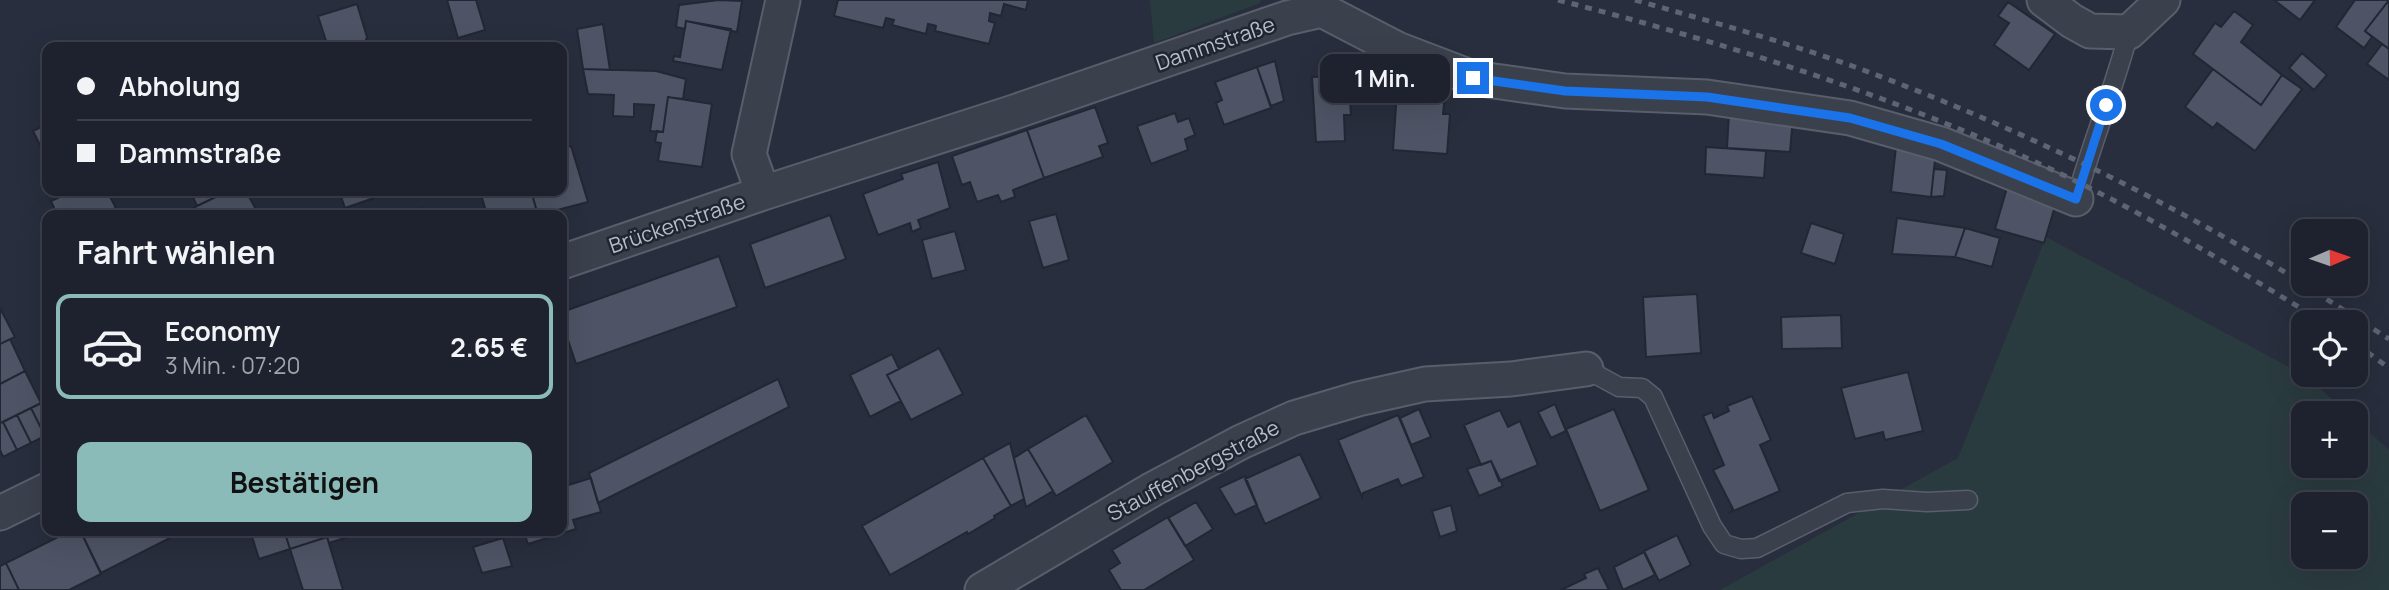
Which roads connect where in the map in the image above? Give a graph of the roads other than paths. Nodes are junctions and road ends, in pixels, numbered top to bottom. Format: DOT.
graph roads {
  1 [pos="783,0"];
  2 [pos="2044,0"];
  3 [pos="2163,0"];
  4 [pos="2129,32"];
  5 [pos="763,193"];
  6 [pos="2076,199"];
  7 [pos="567,260"];
  8 [pos="1586,369"];
  9 [pos="42,492"];
  10 [pos="1968,500"];
  11 [pos="0,513"];
  12 [pos="982,590"];
  1 -- 5 [label="street, Brückenstraße"];
  2 -- 4 [label="street"];
  3 -- 4 [label="street"];
  4 -- 6 [label="lane"];
  5 -- 6 [label="street, Dammstraße"];
  5 -- 7 [label="street, Brückenstraße"];
  8 -- 10 [label="lane"];
  8 -- 12 [label="street, Stauffenbergstraße"];
  9 -- 11 [label="street"];
}
